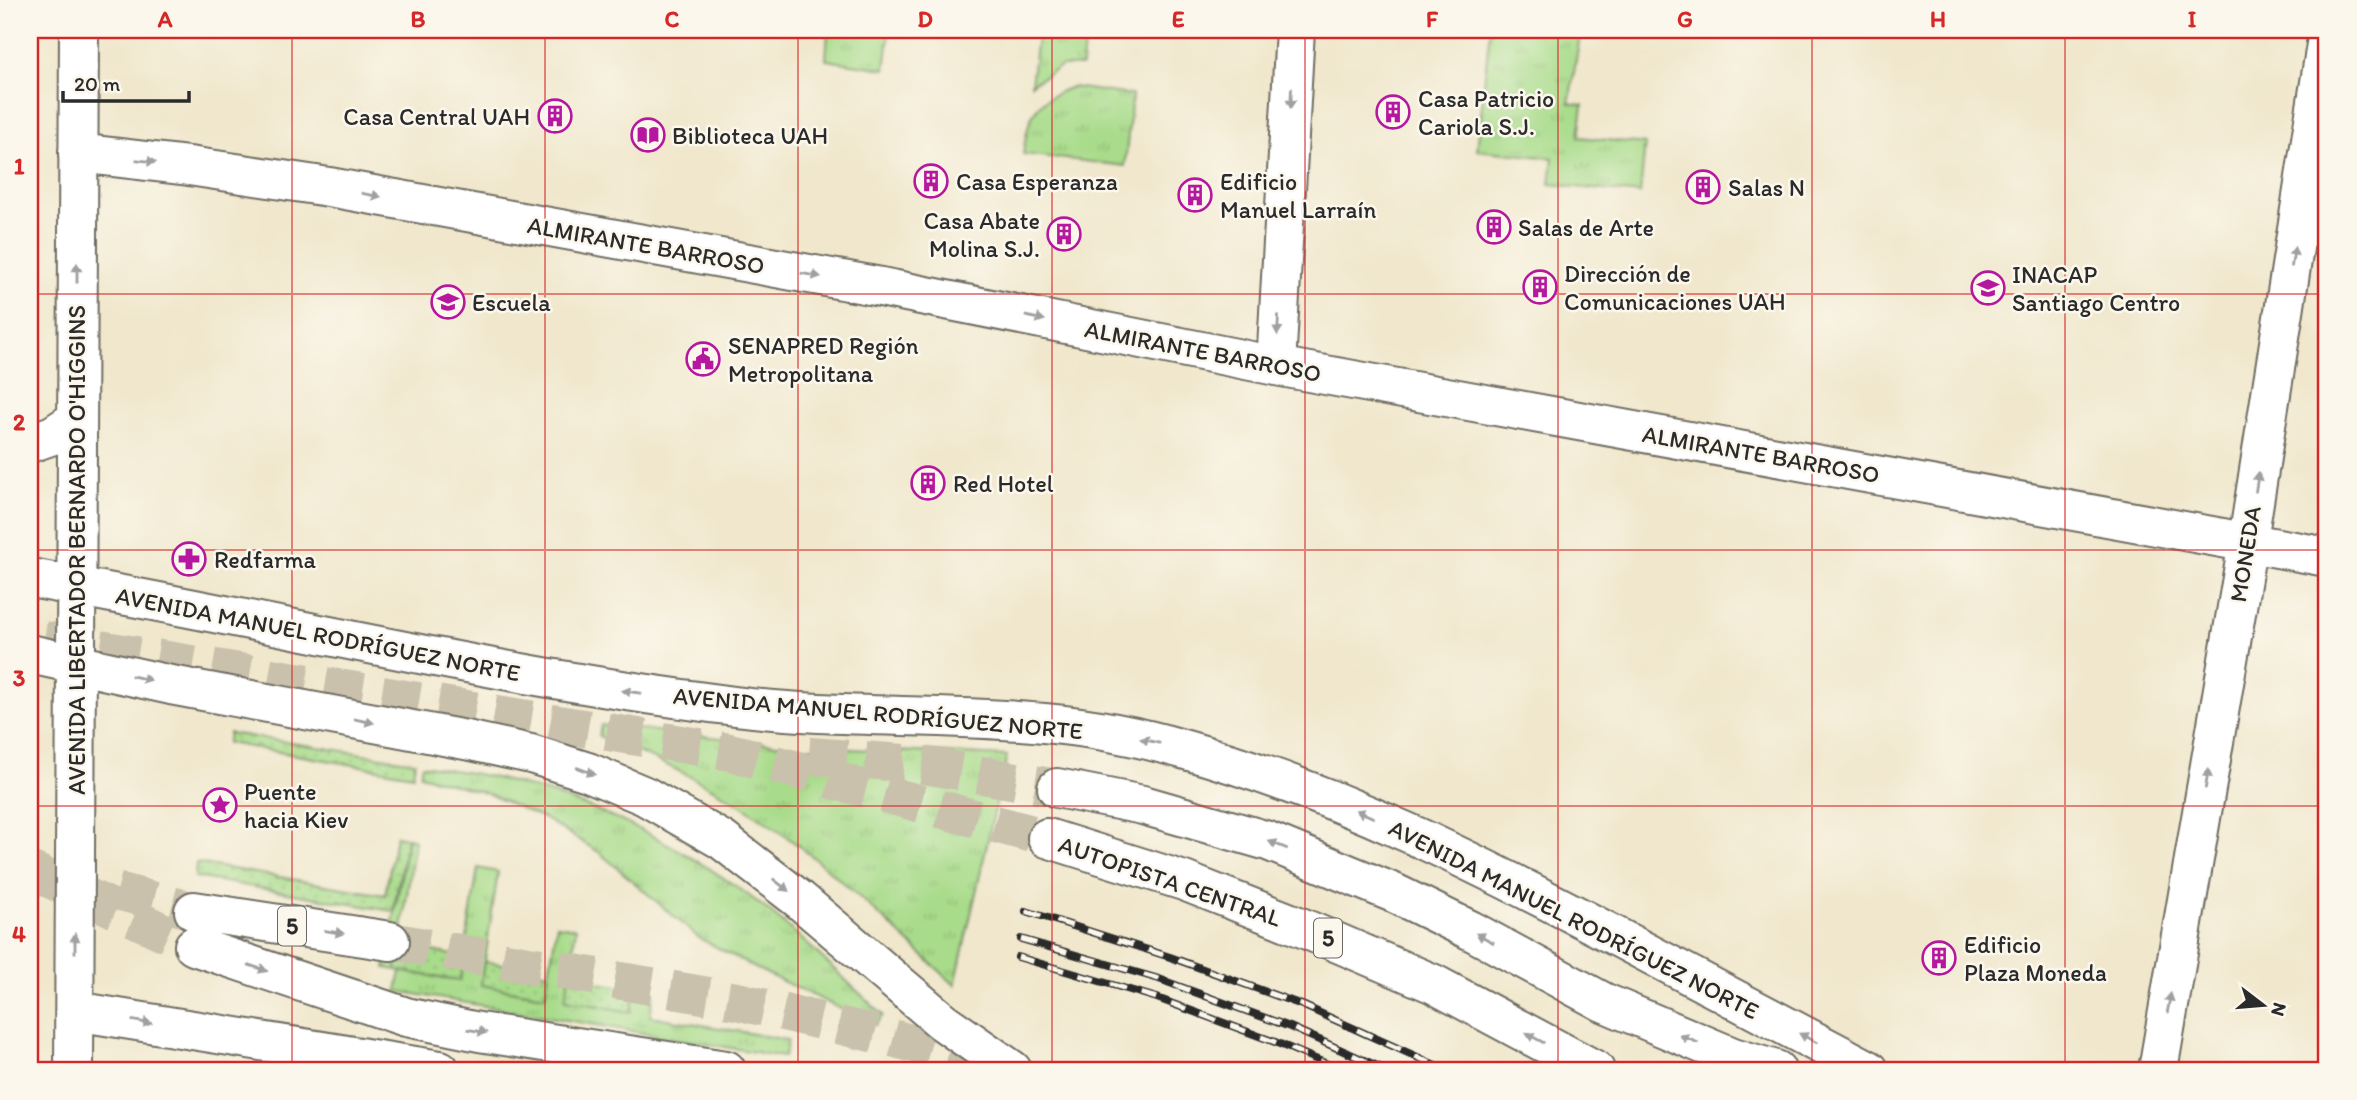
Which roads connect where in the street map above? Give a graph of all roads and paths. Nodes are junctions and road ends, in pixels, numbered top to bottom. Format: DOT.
graph roads {
  1 [pos="79,30"];
  2 [pos="1295,30"];
  3 [pos="2327,38"];
  4 [pos="78,153"];
  5 [pos="1276,366"];
  6 [pos="76,420"];
  7 [pos="30,443"];
  8 [pos="2247,543"];
  9 [pos="2327,557"];
  10 [pos="30,578"];
  11 [pos="75,586"];
  12 [pos="30,654"];
  13 [pos="74,663"];
  14 [pos="1057,788"];
  15 [pos="1047,838"];
  16 [pos="390,941"];
  17 [pos="75,1012"];
  18 [pos="74,1070"];
  19 [pos="440,1070"];
  20 [pos="726,1070"];
  21 [pos="1012,1070"];
  22 [pos="1595,1070"];
  23 [pos="1776,1070"];
  24 [pos="1869,1070"];
  25 [pos="2158,1070"];
  1 -- 4 [label="main road, AVENIDA LIBERTADOR BERNARDO O'HIGGINS"];
  2 -- 5 [label="main road, one-way"];
  8 -- 3 [label="main road, MONEDA, one-way"];
  4 -- 5 [label="main road, ALMIRANTE BARROSO, one-way"];
  6 -- 4 [label="main road, AVENIDA LIBERTADOR BERNARDO O'HIGGINS, one-way"];
  5 -- 8 [label="main road, ALMIRANTE BARROSO"];
  6 -- 7 [label="main road"];
  6 -- 11 [label="main road, AVENIDA LIBERTADOR BERNARDO O'HIGGINS"];
  8 -- 9 [label="main road, ALMIRANTE BARROSO"];
  25 -- 8 [label="main road, MONEDA, one-way"];
  10 -- 11 [label="main road, AVENIDA MANUEL RODRÍGUEZ NORTE"];
  11 -- 13 [label="main road, AVENIDA LIBERTADOR BERNARDO O'HIGGINS"];
  24 -- 11 [label="main road, AVENIDA MANUEL RODRÍGUEZ NORTE, one-way"];
  12 -- 13 [label="main road"];
  17 -- 13 [label="main road, AVENIDA LIBERTADOR BERNARDO O'HIGGINS, one-way"];
  13 -- 21 [label="main road, one-way"];
  23 -- 14 [label="main road, one-way"];
  22 -- 15 [label="main road, AUTOPISTA CENTRAL / 5, one-way"];
  16 -- 20 [label="main road, 5"];
  17 -- 18 [label="main road, AVENIDA LIBERTADOR BERNARDO O'HIGGINS"];
  17 -- 19 [label="main road, one-way"];
}
